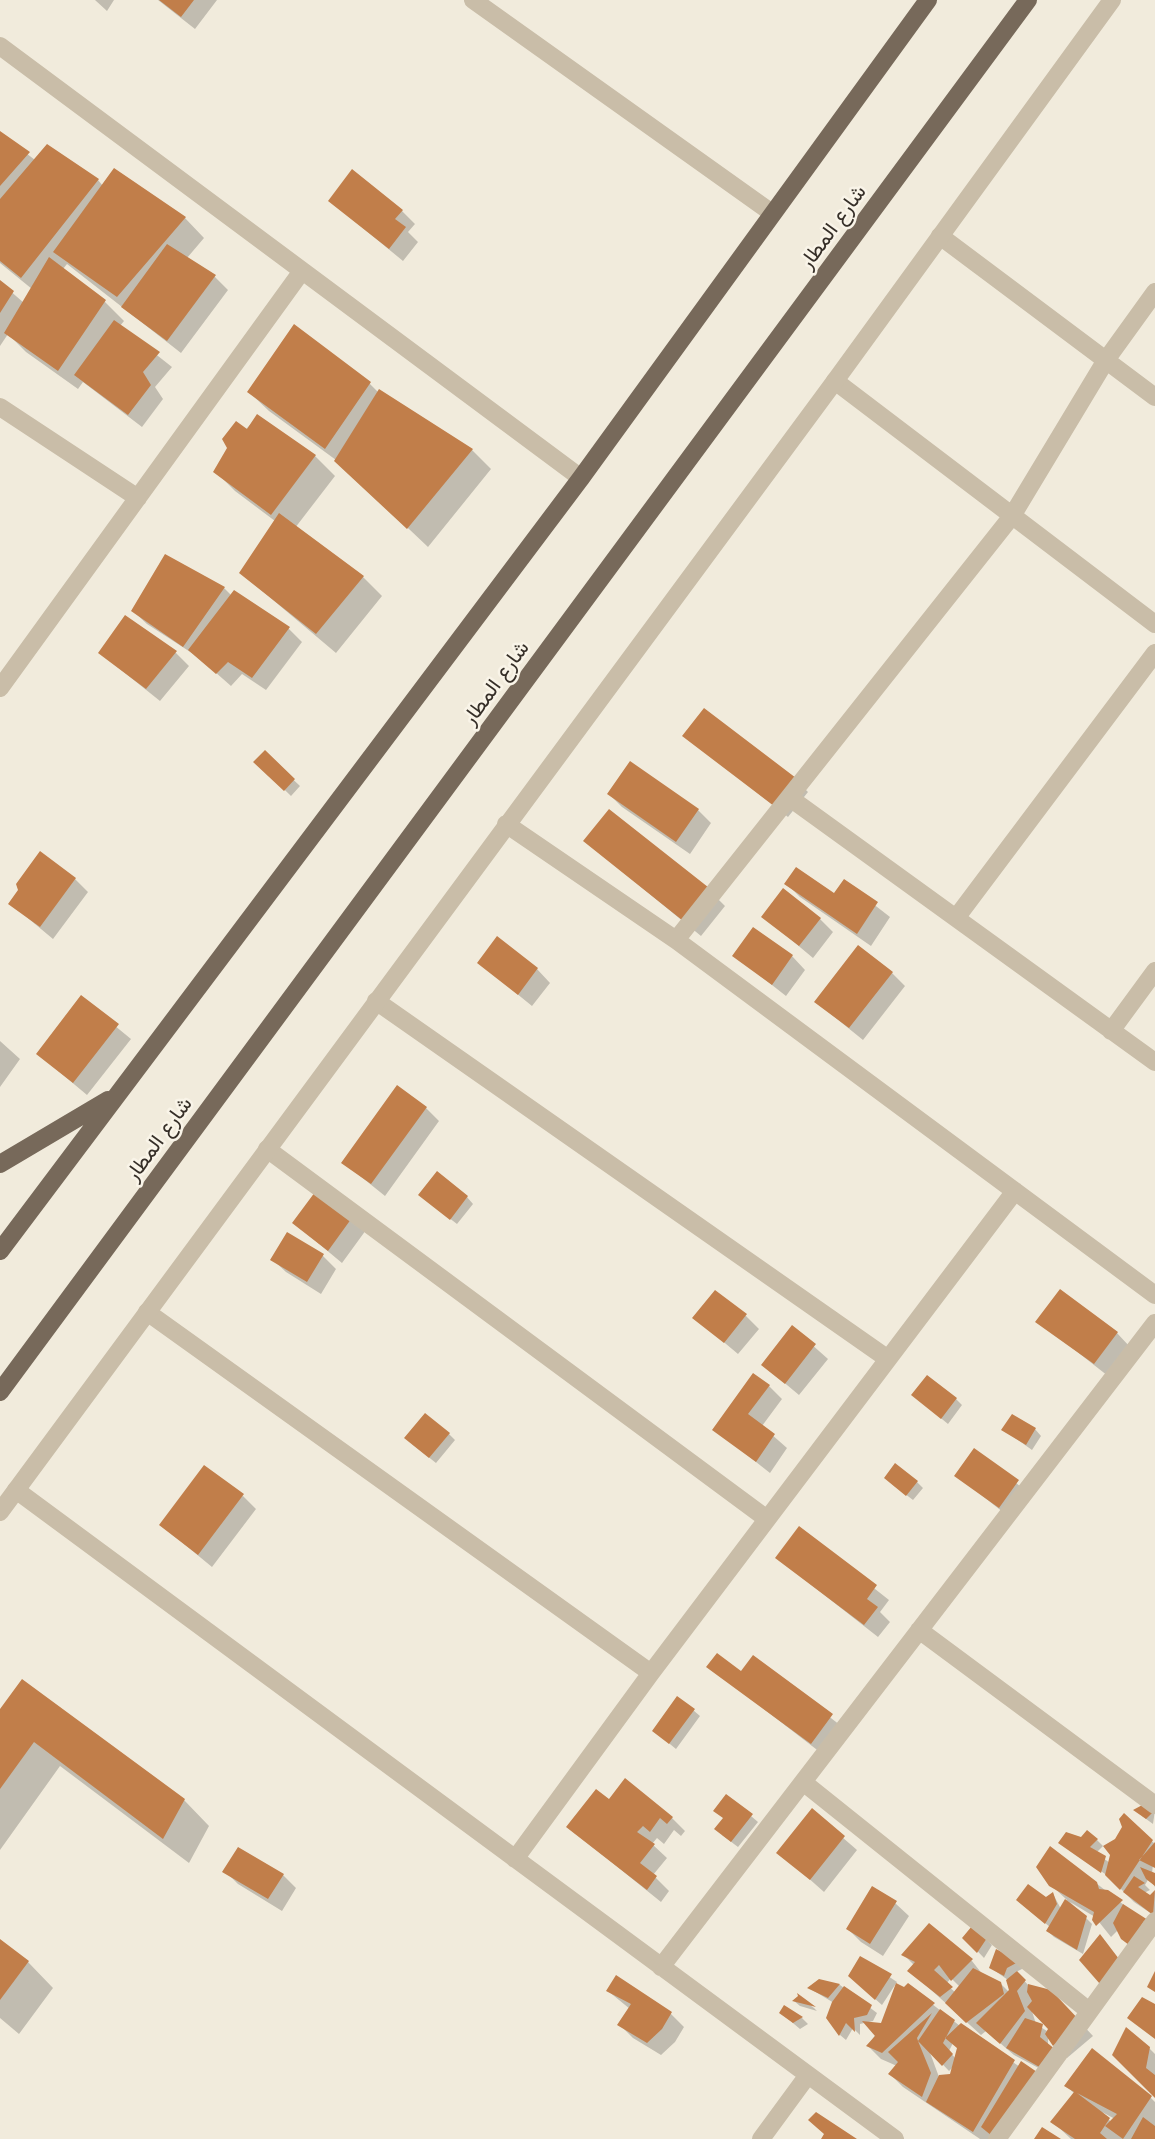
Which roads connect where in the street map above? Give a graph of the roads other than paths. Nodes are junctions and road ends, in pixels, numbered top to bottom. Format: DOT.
graph roads {
  1 [pos="928,0"];
  2 [pos="1028,0"];
  3 [pos="1112,0"];
  4 [pos="482,3"];
  5 [pos="0,46"];
  6 [pos="772,213"];
  7 [pos="940,236"];
  8 [pos="302,271"];
  9 [pos="1155,292"];
  10 [pos="1106,360"];
  11 [pos="835,381"];
  12 [pos="1155,397"];
  13 [pos="0,407"];
  14 [pos="581,478"];
  15 [pos="138,498"];
  16 [pos="1012,516"];
  17 [pos="1155,624"];
  18 [pos="1155,653"];
  19 [pos="0,688"];
  20 [pos="790,798"];
  21 [pos="506,824"];
  22 [pos="956,918"];
  23 [pos="676,940"];
  24 [pos="1155,971"];
  25 [pos="376,1001"];
  26 [pos="1111,1031"];
  27 [pos="1155,1062"];
  28 [pos="114,1097"];
  29 [pos="267,1149"];
  30 [pos="0,1164"];
  31 [pos="1015,1191"];
  32 [pos="0,1251"];
  33 [pos="1155,1295"];
  34 [pos="147,1312"];
  35 [pos="1155,1323"];
  36 [pos="888,1359"];
  37 [pos="0,1392"];
  38 [pos="16,1490"];
  39 [pos="0,1512"];
  40 [pos="766,1519"];
  41 [pos="919,1630"];
  42 [pos="651,1673"];
  43 [pos="803,1782"];
  44 [pos="1155,1805"];
  45 [pos="515,1859"];
  46 [pos="1155,1921"];
  47 [pos="661,1967"];
  48 [pos="1090,2011"];
  49 [pos="808,2075"];
  50 [pos="761,2139"];
  51 [pos="895,2139"];
  52 [pos="997,2139"];
  1 -- 6 [label="main road"];
  2 -- 37 [label="main road, شارع المطار"];
  3 -- 7 [label="street"];
  4 -- 6 [label="street"];
  5 -- 8 [label="street"];
  6 -- 14 [label="main road"];
  7 -- 10 [label="street"];
  7 -- 11 [label="street"];
  8 -- 14 [label="street"];
  8 -- 15 [label="street"];
  9 -- 10 [label="street"];
  10 -- 12 [label="street"];
  10 -- 16 [label="street"];
  11 -- 16 [label="street"];
  11 -- 21 [label="street"];
  13 -- 15 [label="street"];
  14 -- 28 [label="main road"];
  15 -- 19 [label="street"];
  16 -- 17 [label="street"];
  16 -- 20 [label="street"];
  18 -- 22 [label="street"];
  20 -- 22 [label="street"];
  20 -- 23 [label="street"];
  21 -- 23 [label="street"];
  21 -- 25 [label="street"];
  22 -- 26 [label="street"];
  23 -- 31 [label="street"];
  24 -- 26 [label="street"];
  25 -- 29 [label="street"];
  25 -- 36 [label="street"];
  26 -- 27 [label="street"];
  28 -- 30 [label="main road"];
  28 -- 32 [label="main road"];
  29 -- 34 [label="street"];
  29 -- 40 [label="street"];
  31 -- 33 [label="street"];
  31 -- 36 [label="street"];
  34 -- 38 [label="street"];
  34 -- 42 [label="street"];
  35 -- 41 [label="street"];
  36 -- 40 [label="street"];
  38 -- 39 [label="street"];
  38 -- 45 [label="street"];
  40 -- 42 [label="street"];
  41 -- 43 [label="street"];
  41 -- 44 [label="street"];
  42 -- 45 [label="street"];
  43 -- 47 [label="street"];
  43 -- 48 [label="street"];
  45 -- 47 [label="street"];
  46 -- 48 [label="street"];
  47 -- 49 [label="street"];
  48 -- 52 [label="street"];
  49 -- 50 [label="street"];
  49 -- 51 [label="street"];
}
